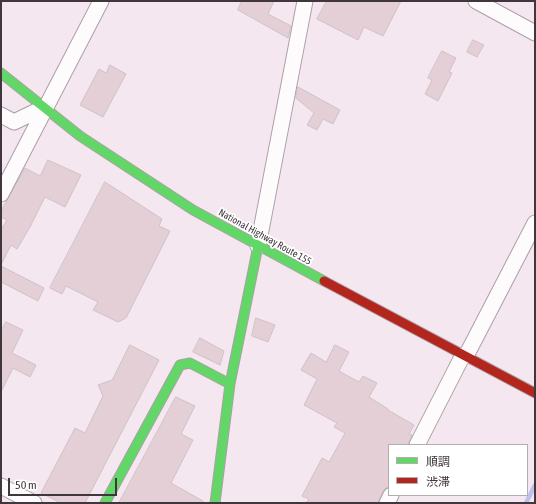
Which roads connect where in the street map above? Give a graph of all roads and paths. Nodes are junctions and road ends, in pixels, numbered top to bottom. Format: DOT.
graph roads {
  1 [pos="101,1"];
  2 [pos="305,1"];
  3 [pos="476,1"];
  4 [pos="535,33"];
  5 [pos="1,73"];
  6 [pos="45,107"];
  7 [pos="1,115"];
  8 [pos="1,194"];
  9 [pos="535,223"];
  10 [pos="258,246"];
  11 [pos="464,356"];
  12 [pos="230,384"];
  13 [pos="535,393"];
  14 [pos="418,444"];
  15 [pos="1,486"];
  16 [pos="34,503"];
  17 [pos="105,503"];
  18 [pos="215,503"];
  1 -- 6 [label="street"];
  2 -- 10 [label="street"];
  3 -- 4 [label="street"];
  5 -- 6 [label="main road, National Highway Route 155"];
  6 -- 7 [label="street"];
  6 -- 8 [label="street"];
  6 -- 10 [label="main road, National Highway Route 155"];
  9 -- 11 [label="street"];
  10 -- 11 [label="main road, National Highway Route 155"];
  10 -- 12 [label="main road"];
  11 -- 13 [label="main road, National Highway Route 155"];
  11 -- 14 [label="street"];
  12 -- 17 [label="main road"];
  12 -- 18 [label="main road"];
  15 -- 16 [label="street"];
}
